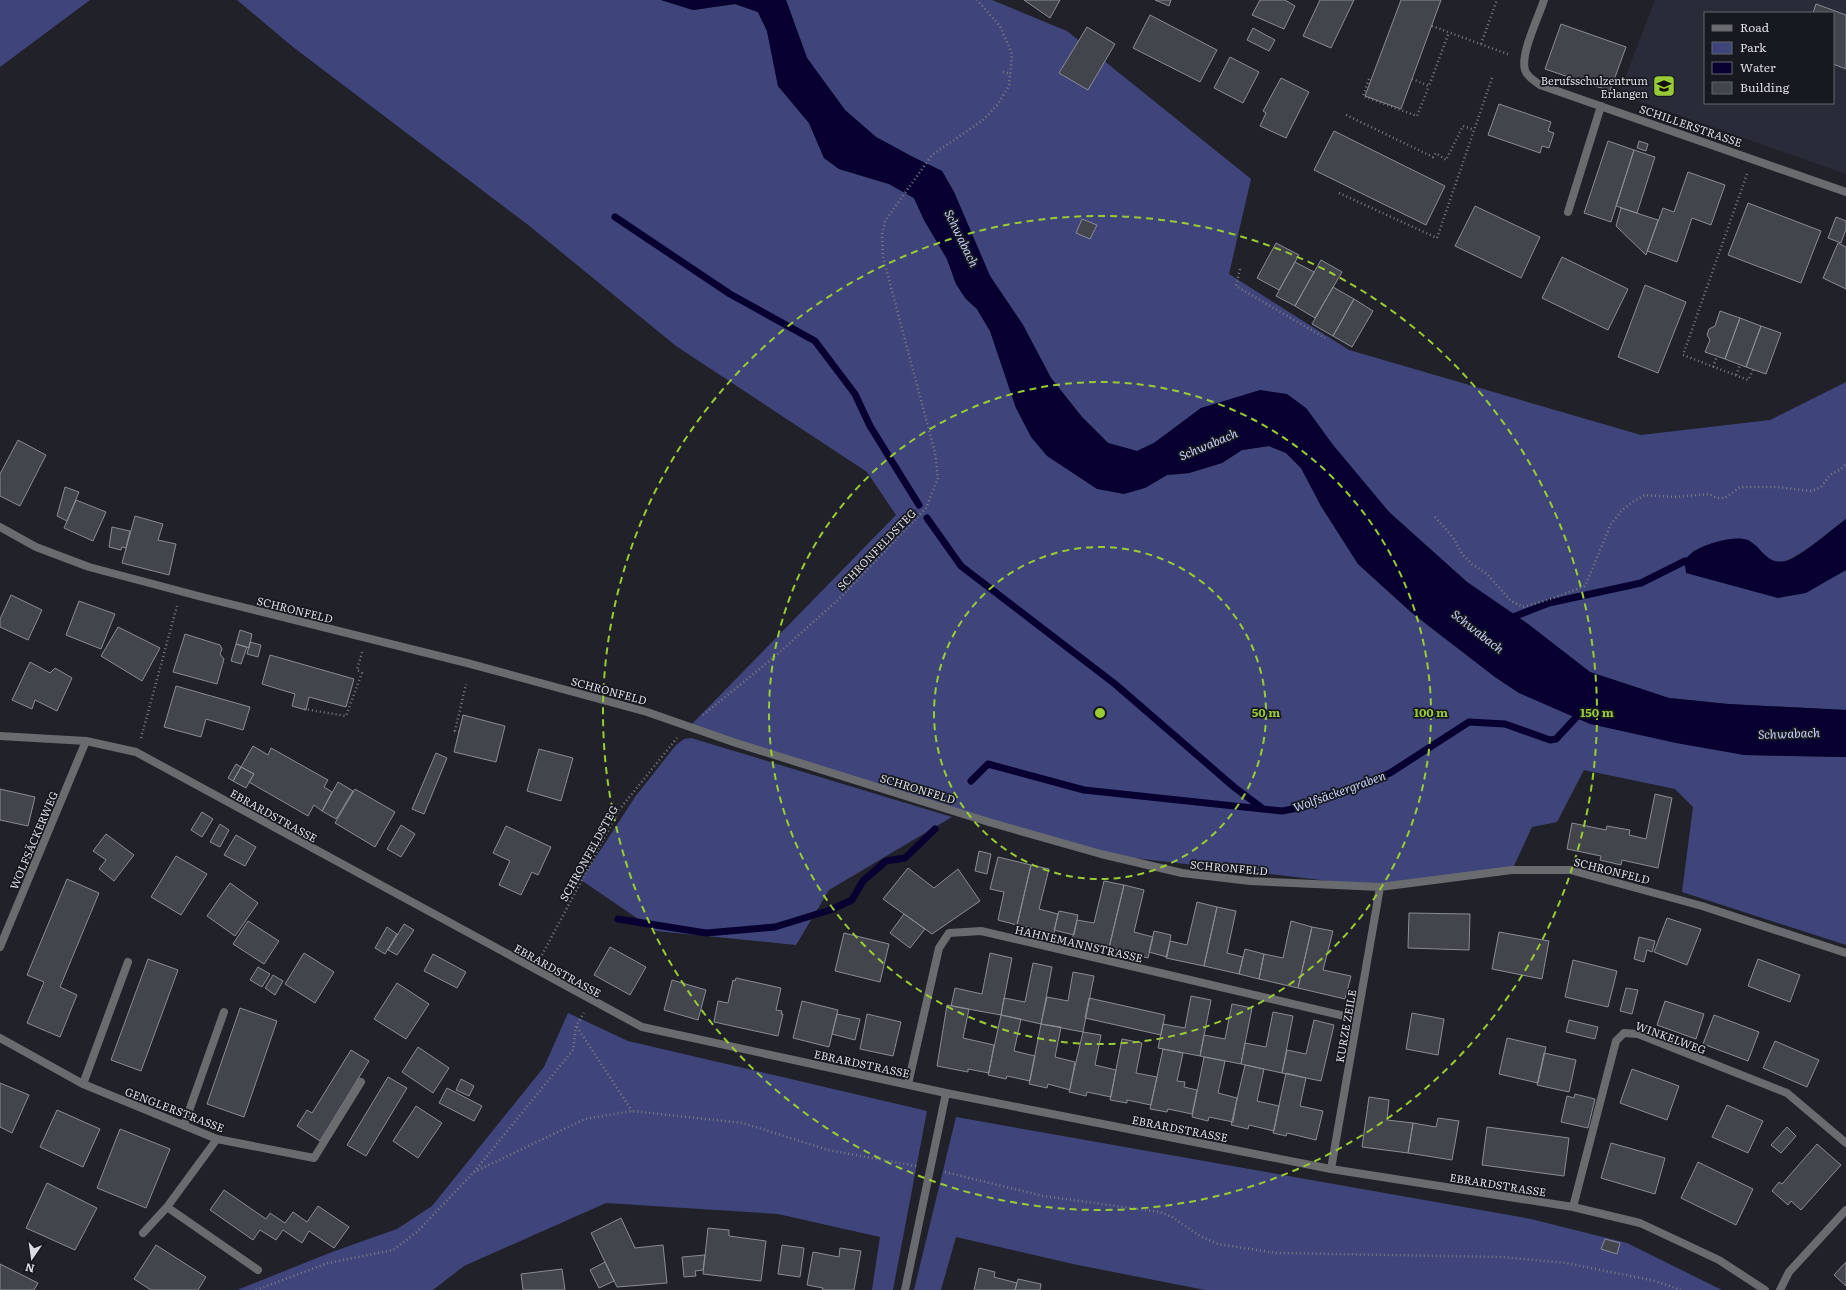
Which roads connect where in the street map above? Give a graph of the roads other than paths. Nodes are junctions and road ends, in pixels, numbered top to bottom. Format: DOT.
graph roads {
  1 [pos="1544,0"];
  2 [pos="1601,106"];
  3 [pos="1846,192"];
  4 [pos="1568,212"];
  5 [pos="0,527"];
  6 [pos="0,736"];
  7 [pos="86,741"];
  8 [pos="1380,887"];
  9 [pos="0,947"];
  10 [pos="1846,953"];
  11 [pos="128,962"];
  12 [pos="224,1012"];
  13 [pos="1357,1019"];
  14 [pos="0,1038"];
  15 [pos="361,1082"];
  16 [pos="83,1084"];
  17 [pos="908,1084"];
  18 [pos="946,1093"];
  19 [pos="184,1126"];
  20 [pos="216,1139"];
  21 [pos="1846,1143"];
  22 [pos="1331,1169"];
  23 [pos="166,1207"];
  24 [pos="1573,1207"];
  25 [pos="1846,1210"];
  26 [pos="143,1234"];
  27 [pos="258,1270"];
  28 [pos="905,1290"];
  29 [pos="1765,1290"];
  30 [pos="1780,1290"];
  1 -- 2 [label="street, SCHILLERSTRASSE"];
  2 -- 3 [label="street, SCHILLERSTRASSE"];
  2 -- 4 [label="street"];
  5 -- 8 [label="street, SCHRONFELD"];
  6 -- 7 [label="street, EBRARDSTRASSE"];
  7 -- 9 [label="street, WOLFSÄCKERWEG"];
  7 -- 17 [label="street, EBRARDSTRASSE"];
  8 -- 10 [label="street, SCHRONFELD"];
  8 -- 13 [label="street, KURZE ZEILE"];
  11 -- 16 [label="street"];
  12 -- 19 [label="street"];
  13 -- 17 [label="street, HAHNEMANNSTRASSE"];
  13 -- 22 [label="street, KURZE ZEILE"];
  14 -- 16 [label="street, GENGLERSTRASSE"];
  15 -- 20 [label="street, GENGLERSTRASSE"];
  16 -- 19 [label="street, GENGLERSTRASSE"];
  17 -- 18 [label="street, EBRARDSTRASSE"];
  18 -- 22 [label="street, EBRARDSTRASSE"];
  18 -- 28 [label="street"];
  19 -- 20 [label="street, GENGLERSTRASSE"];
  20 -- 23 [label="street"];
  21 -- 24 [label="street, WINKELWEG"];
  22 -- 24 [label="street, EBRARDSTRASSE"];
  23 -- 26 [label="street"];
  23 -- 27 [label="street"];
  24 -- 29 [label="street, EBRARDSTRASSE"];
  25 -- 30 [label="street"];
}
